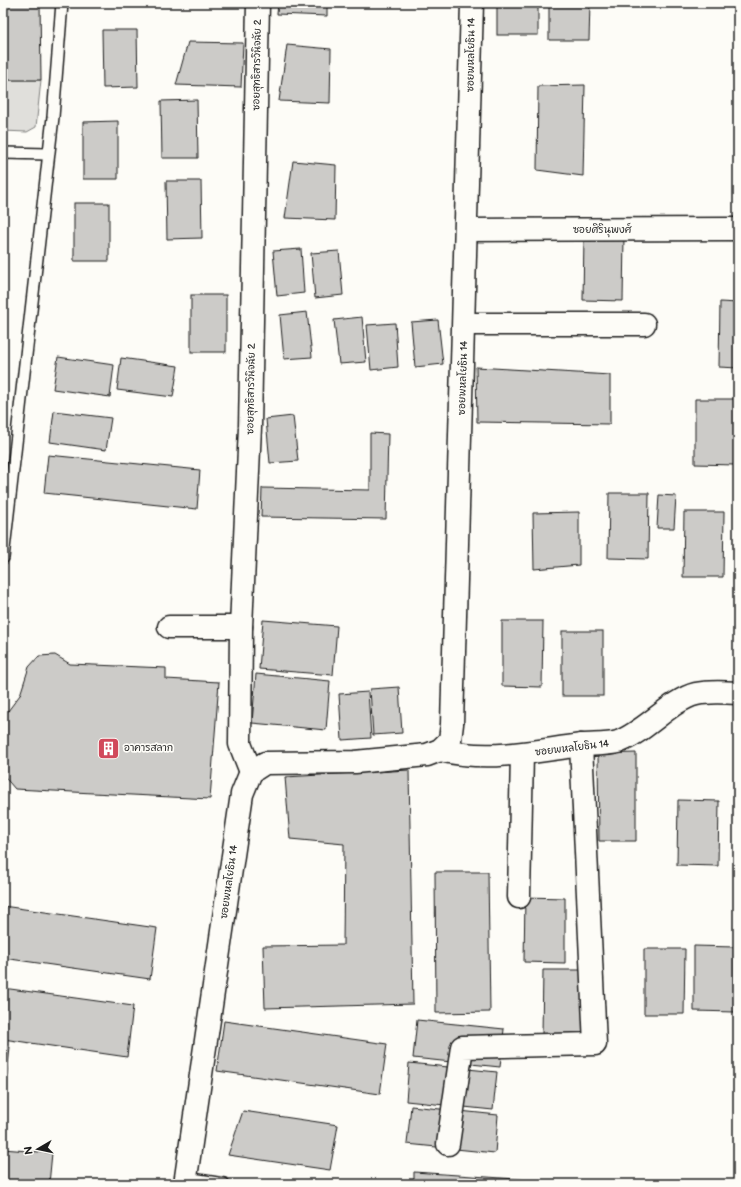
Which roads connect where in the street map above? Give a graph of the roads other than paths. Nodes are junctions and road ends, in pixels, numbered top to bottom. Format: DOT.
graph roads {
  1 [pos="62,3"];
  2 [pos="258,3"];
  3 [pos="472,3"];
  4 [pos="3,153"];
  5 [pos="48,154"];
  6 [pos="738,229"];
  7 [pos="466,230"];
  8 [pos="464,324"];
  9 [pos="644,324"];
  10 [pos="3,558"];
  11 [pos="169,627"];
  12 [pos="241,627"];
  13 [pos="738,693"];
  14 [pos="581,745"];
  15 [pos="440,750"];
  16 [pos="522,754"];
  17 [pos="251,772"];
  18 [pos="519,897"];
  19 [pos="448,1144"];
  20 [pos="186,1181"];
  21 [pos="224,1184"];
  1 -- 5 [label="lane"];
  2 -- 12 [label="street, ซอยสุทธิสารวินิจฉัย 2"];
  3 -- 7 [label="street, ซอยพหลโยธิน 14"];
  4 -- 5 [label="lane"];
  5 -- 10 [label="lane"];
  6 -- 7 [label="street, ซอยศิรินุพงศ์"];
  7 -- 8 [label="street, ซอยพหลโยธิน 14"];
  8 -- 9 [label="street"];
  8 -- 15 [label="street, ซอยพหลโยธิน 14"];
  11 -- 12 [label="street"];
  12 -- 17 [label="street, ซอยสุทธิสารวินิจฉัย 2"];
  13 -- 14 [label="street, ซอยพหลโยธิน 14"];
  14 -- 16 [label="street, ซอยพหลโยธิน 14"];
  14 -- 19 [label="street"];
  15 -- 16 [label="street, ซอยพหลโยธิน 14"];
  15 -- 17 [label="street, ซอยพหลโยธิน 14"];
  16 -- 18 [label="street"];
  17 -- 20 [label="street, ซอยพหลโยธิน 14"];
  20 -- 21 [label="lane"];
}
